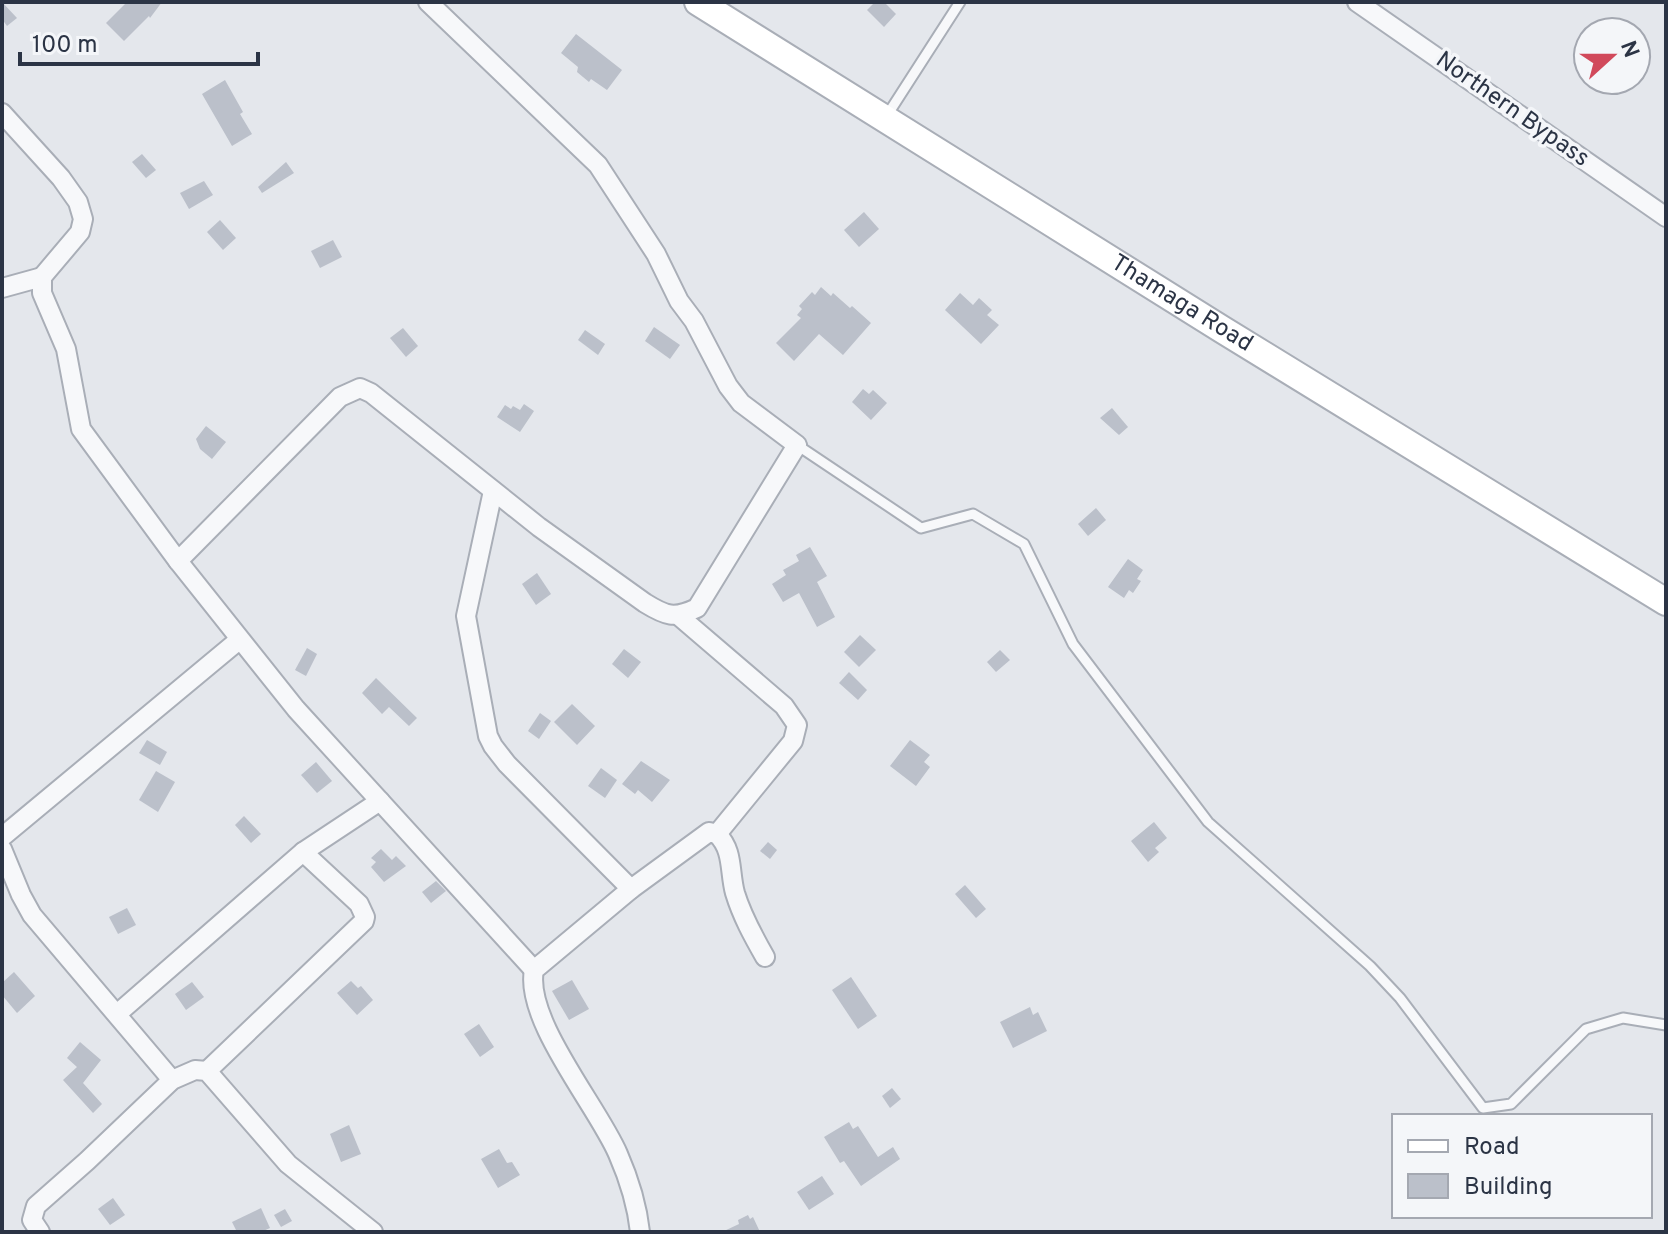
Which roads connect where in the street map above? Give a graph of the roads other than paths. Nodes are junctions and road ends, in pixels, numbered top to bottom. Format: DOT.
graph roads {
  1 [pos="428,2"];
  2 [pos="698,2"];
  3 [pos="960,2"];
  4 [pos="1357,2"];
  5 [pos="2,113"];
  6 [pos="885,118"];
  7 [pos="1666,217"];
  8 [pos="42,277"];
  9 [pos="2,288"];
  10 [pos="797,445"];
  11 [pos="493,491"];
  12 [pos="178,561"];
  13 [pos="1666,602"];
  14 [pos="679,616"];
  15 [pos="239,640"];
  16 [pos="380,801"];
  17 [pos="717,834"];
  18 [pos="2,837"];
  19 [pos="2,849"];
  20 [pos="303,852"];
  21 [pos="631,889"];
  22 [pos="765,957"];
  23 [pos="534,970"];
  24 [pos="117,1014"];
  25 [pos="1666,1025"];
  26 [pos="207,1071"];
  27 [pos="172,1080"];
  28 [pos="40,1232"];
  29 [pos="373,1232"];
  30 [pos="640,1232"];
  1 -- 10 [label="street"];
  2 -- 6 [label="main road, Thamaga Road"];
  3 -- 6 [label="lane"];
  4 -- 7 [label="street, Northern Bypass"];
  5 -- 8 [label="street"];
  6 -- 13 [label="main road, Thamaga Road"];
  8 -- 9 [label="street"];
  8 -- 12 [label="street"];
  10 -- 14 [label="street"];
  10 -- 25 [label="lane"];
  11 -- 12 [label="street"];
  11 -- 14 [label="street"];
  11 -- 21 [label="street"];
  12 -- 15 [label="street"];
  14 -- 17 [label="street"];
  15 -- 16 [label="street"];
  15 -- 18 [label="street"];
  16 -- 20 [label="street"];
  16 -- 23 [label="street"];
  17 -- 21 [label="street"];
  17 -- 22 [label="street"];
  19 -- 24 [label="street"];
  20 -- 24 [label="street"];
  20 -- 26 [label="street"];
  21 -- 23 [label="street"];
  23 -- 30 [label="street"];
  24 -- 27 [label="street"];
  26 -- 27 [label="street"];
  26 -- 29 [label="street"];
  27 -- 28 [label="street"];
}
